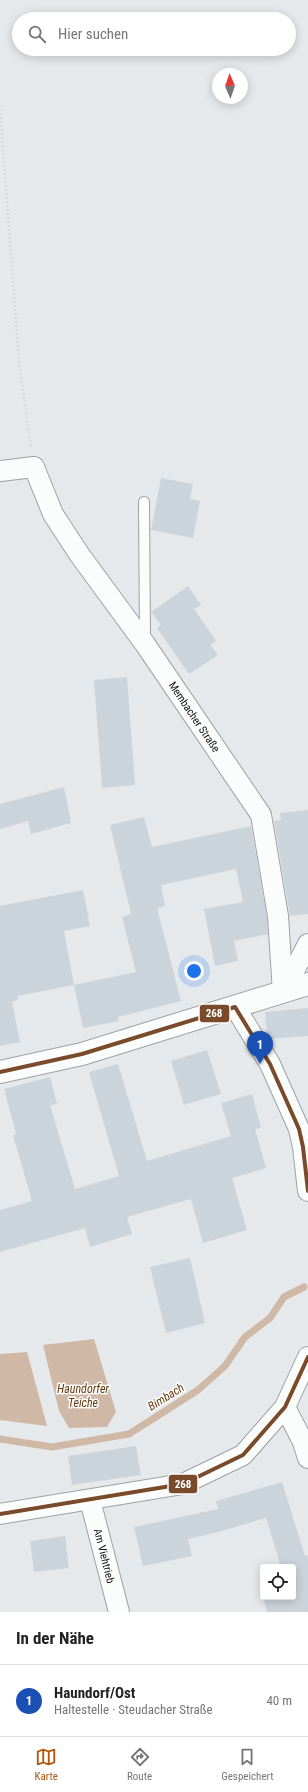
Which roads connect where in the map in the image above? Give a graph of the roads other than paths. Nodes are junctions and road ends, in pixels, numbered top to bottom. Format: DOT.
graph roads {
  1 [pos="0,471"];
  2 [pos="144,502"];
  3 [pos="144,644"];
  4 [pos="308,944"];
  5 [pos="308,984"];
  6 [pos="282,992"];
  7 [pos="236,1007"];
  8 [pos="0,1072"];
  9 [pos="304,1130"];
  10 [pos="308,1191"];
  11 [pos="308,1357"];
  12 [pos="285,1407"];
  13 [pos="308,1458"];
  14 [pos="90,1500"];
  15 [pos="0,1514"];
  16 [pos="119,1612"];
  1 -- 3 [label="street, Membacher Straße"];
  2 -- 3 [label="lane"];
  3 -- 6 [label="street, Membacher Straße"];
  4 -- 6 [label="street"];
  5 -- 6 [label="street"];
  6 -- 7 [label="street"];
  7 -- 8 [label="street"];
  7 -- 9 [label="street"];
  9 -- 10 [label="street"];
  11 -- 12 [label="street"];
  12 -- 13 [label="street"];
  12 -- 14 [label="street"];
  14 -- 15 [label="street"];
  14 -- 16 [label="street, Am Viehtrieb"];
}
